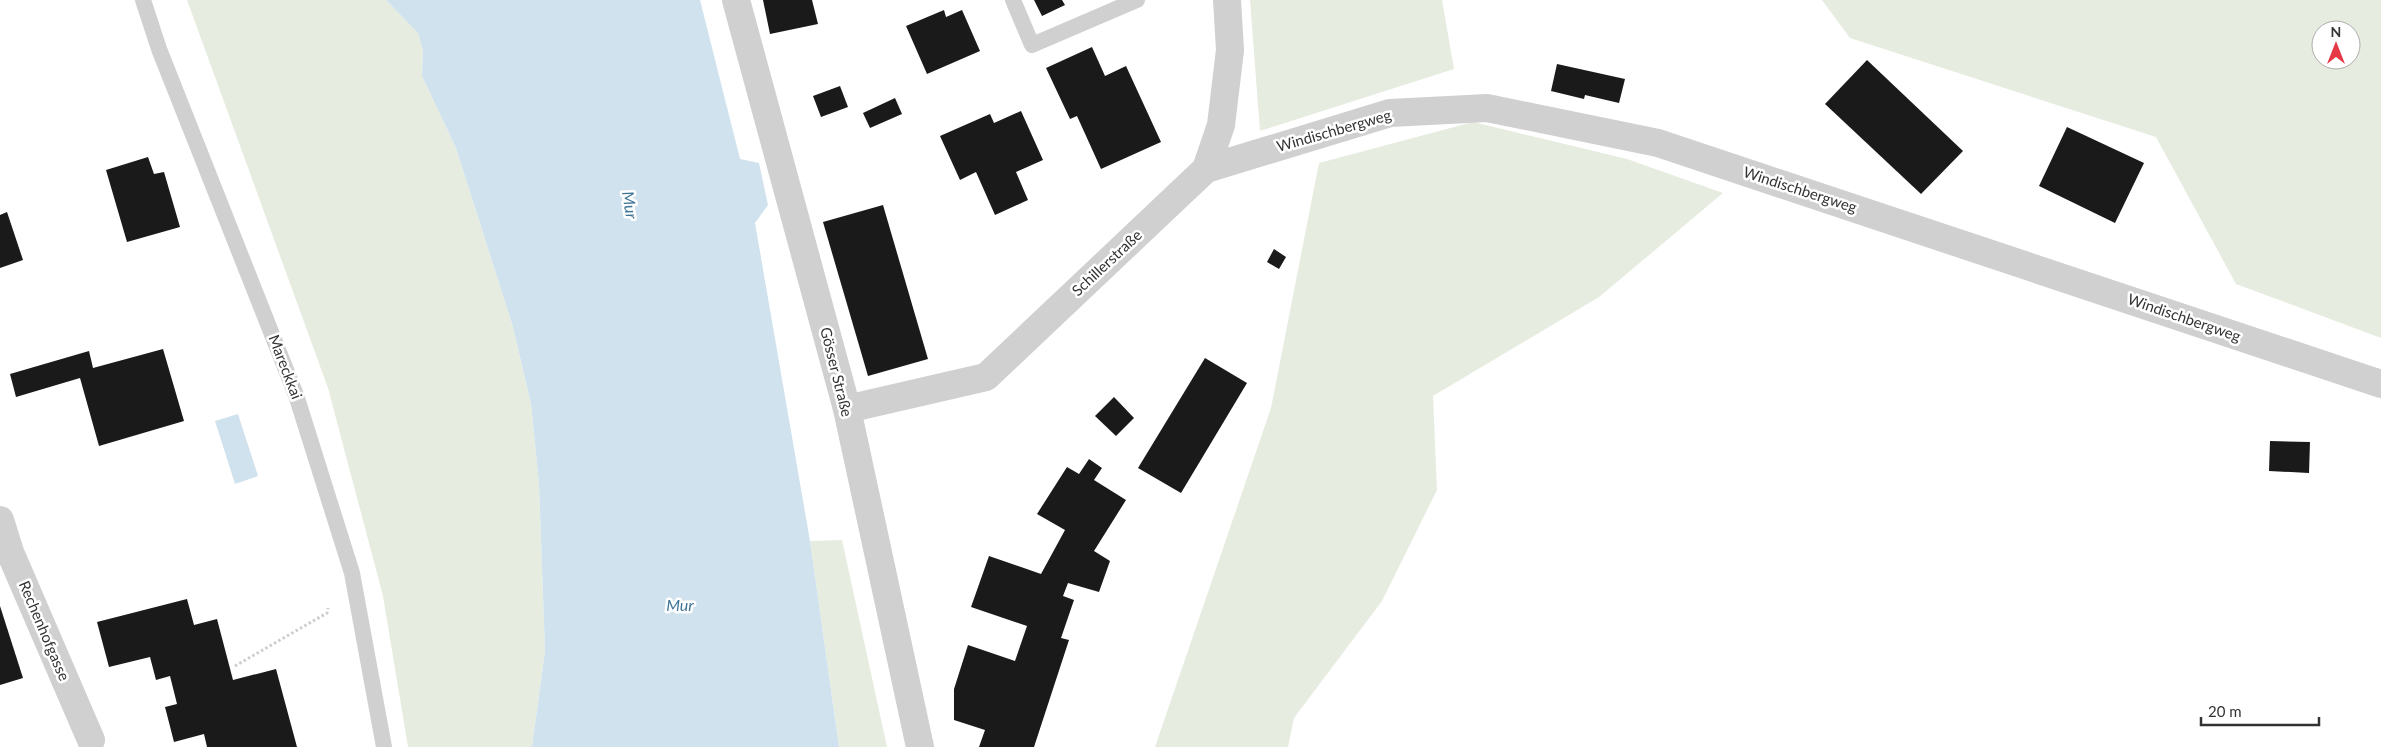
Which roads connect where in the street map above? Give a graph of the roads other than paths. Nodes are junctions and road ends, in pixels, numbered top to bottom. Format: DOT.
graph roads {
  1 [pos="143,0"];
  2 [pos="736,0"];
  3 [pos="1012,0"];
  4 [pos="1137,0"];
  5 [pos="1228,0"];
  6 [pos="1206,169"];
  7 [pos="2381,384"];
  8 [pos="846,409"];
  9 [pos="0,520"];
  10 [pos="5,553"];
  11 [pos="91,740"];
  12 [pos="384,747"];
  13 [pos="920,747"];
  1 -- 12 [label="lane, Mareckkai"];
  2 -- 8 [label="street, Gösser Straße"];
  3 -- 4 [label="lane"];
  5 -- 6 [label="street, Schillerstraße"];
  6 -- 7 [label="street, Windischbergweg"];
  6 -- 8 [label="street, Schillerstraße"];
  8 -- 13 [label="street, Gösser Straße"];
  9 -- 10 [label="street, Rechenhofgasse"];
  10 -- 11 [label="street, Rechenhofgasse"];
}
